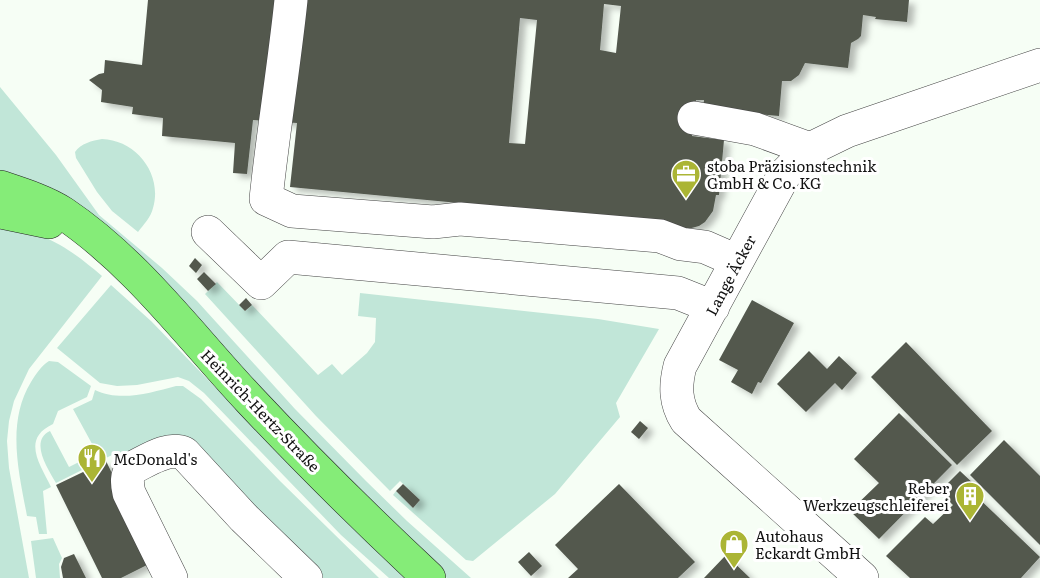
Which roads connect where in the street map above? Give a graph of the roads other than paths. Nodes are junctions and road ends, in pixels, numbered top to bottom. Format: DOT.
graph roads {
  1 [pos="291,0"];
  2 [pos="1040,65"];
  3 [pos="694,118"];
  4 [pos="810,149"];
  5 [pos="0,187"];
  6 [pos="0,212"];
  7 [pos="208,232"];
  8 [pos="96,239"];
  9 [pos="737,261"];
  10 [pos="713,307"];
  11 [pos="139,499"];
  12 [pos="171,578"];
  13 [pos="184,578"];
  14 [pos="306,578"];
  15 [pos="429,578"];
  16 [pos="862,578"];
  1 -- 9 [label="street"];
  2 -- 4 [label="street, Lange Äcker"];
  3 -- 4 [label="street"];
  4 -- 9 [label="street, Lange Äcker"];
  5 -- 8 [label="main road, Heinrich-Hertz-Straße"];
  6 -- 8 [label="main road, Heinrich-Hertz-Straße"];
  7 -- 10 [label="street"];
  8 -- 15 [label="main road, Heinrich-Hertz-Straße"];
  9 -- 10 [label="street, Lange Äcker"];
  10 -- 16 [label="street, Lange Äcker"];
  11 -- 12 [label="street"];
  11 -- 13 [label="street"];
  11 -- 14 [label="street"];
}
